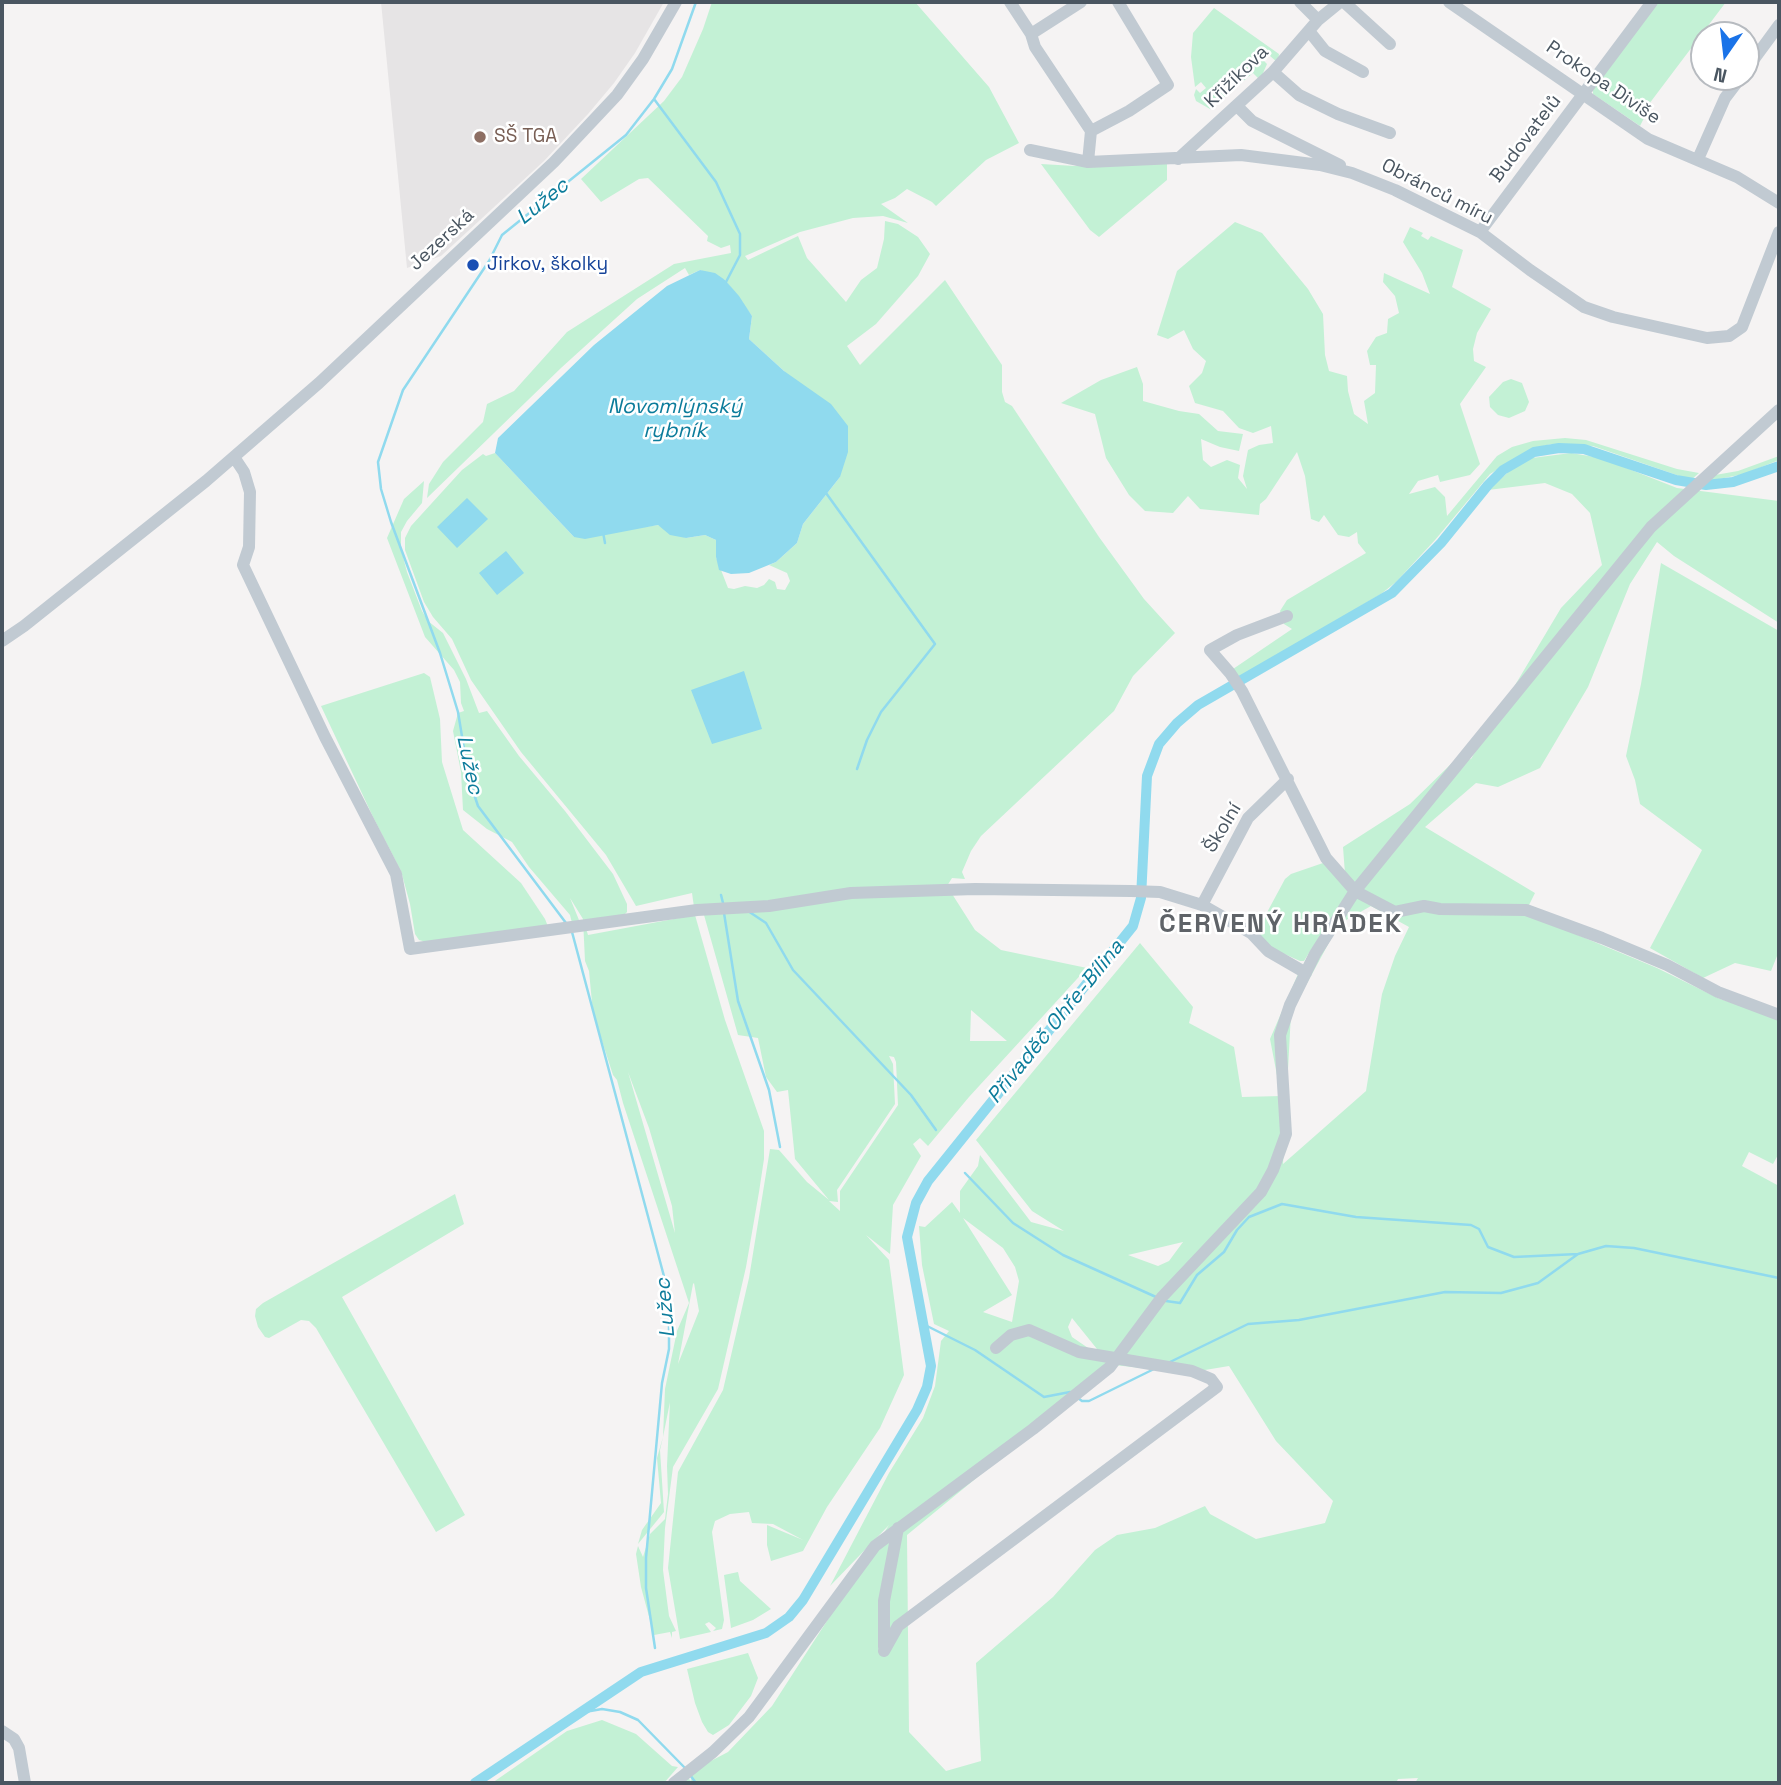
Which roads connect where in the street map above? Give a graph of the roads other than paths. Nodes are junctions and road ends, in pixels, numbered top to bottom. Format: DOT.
graph roads {
  1 [pos="676,2"];
  2 [pos="1010,2"];
  3 [pos="1081,2"];
  4 [pos="1118,2"];
  5 [pos="1300,2"];
  6 [pos="1342,2"];
  7 [pos="1449,2"];
  8 [pos="1652,2"];
  9 [pos="1318,20"];
  10 [pos="1779,25"];
  11 [pos="1309,31"];
  12 [pos="1031,34"];
  13 [pos="1390,44"];
  14 [pos="1760,51"];
  15 [pos="1273,72"];
  16 [pos="1363,72"];
  17 [pos="1730,91"];
  18 [pos="1585,93"];
  19 [pos="1237,106"];
  20 [pos="1091,131"];
  21 [pos="1390,133"];
  22 [pos="1030,150"];
  23 [pos="1178,159"];
  24 [pos="1698,159"];
  25 [pos="1088,162"];
  26 [pos="1352,173"];
  27 [pos="1779,203"];
  28 [pos="1480,232"];
  29 [pos="1779,232"];
  30 [pos="1779,410"];
  31 [pos="234,457"];
  32 [pos="1287,616"];
  33 [pos="2,641"];
  34 [pos="1288,779"];
  35 [pos="1355,891"];
  36 [pos="1202,905"];
  37 [pos="1307,973"];
  38 [pos="1779,1015"];
  39 [pos="996,1348"];
  40 [pos="1115,1360"];
  41 [pos="898,1528"];
  42 [pos="2,1731"];
  43 [pos="684,1776"];
  44 [pos="25,1783"];
  1 -- 31 [label="street, Jezerská"];
  2 -- 12 [label="street"];
  3 -- 12 [label="street"];
  4 -- 20 [label="street"];
  5 -- 9 [label="street"];
  6 -- 9 [label="street, Křižíkova"];
  6 -- 13 [label="street"];
  7 -- 18 [label="street, Prokopa Diviše"];
  8 -- 18 [label="street, Budovatelů"];
  9 -- 11 [label="street, Křižíkova"];
  10 -- 14 [label="street"];
  11 -- 15 [label="street, Křižíkova"];
  11 -- 16 [label="street"];
  12 -- 20 [label="street"];
  15 -- 19 [label="street, Křižíkova"];
  15 -- 21 [label="street"];
  17 -- 24 [label="street"];
  18 -- 24 [label="street, Prokopa Diviše"];
  18 -- 28 [label="street, Budovatelů"];
  19 -- 23 [label="street, Křižíkova"];
  19 -- 26 [label="street"];
  20 -- 25 [label="street"];
  22 -- 25 [label="street, Obránců míru"];
  23 -- 25 [label="street, Obránců míru"];
  23 -- 26 [label="street, Obránců míru"];
  24 -- 27 [label="street, Prokopa Diviše"];
  26 -- 28 [label="street, Obránců míru"];
  28 -- 29 [label="street, Obránců míru"];
  30 -- 35 [label="street"];
  31 -- 33 [label="street, Jezerská"];
  31 -- 36 [label="street"];
  32 -- 34 [label="street"];
  34 -- 35 [label="street"];
  34 -- 36 [label="street, Školní"];
  35 -- 37 [label="street"];
  35 -- 38 [label="street"];
  36 -- 37 [label="street"];
  37 -- 40 [label="street"];
  39 -- 40 [label="street"];
  40 -- 41 [label="street"];
  40 -- 41 [label="street"];
  41 -- 43 [label="street"];
  42 -- 44 [label="street"];
}
